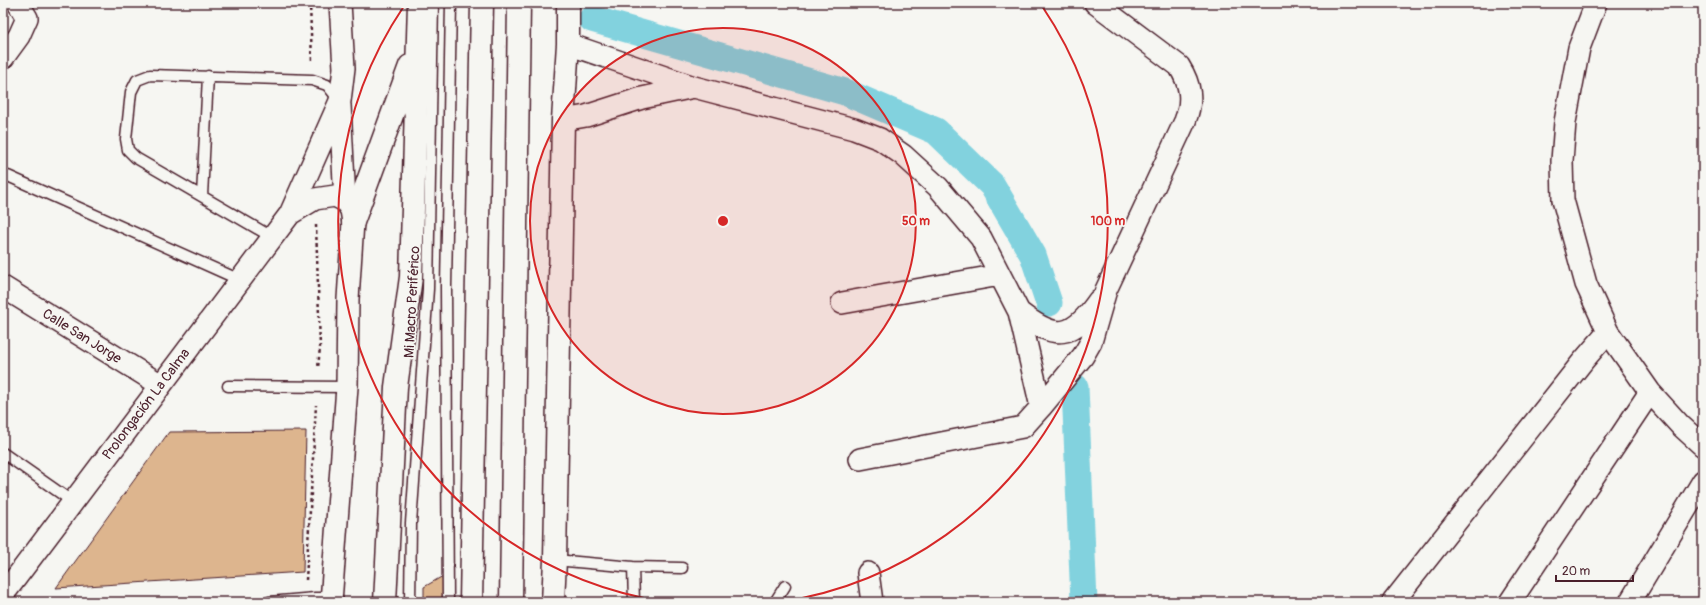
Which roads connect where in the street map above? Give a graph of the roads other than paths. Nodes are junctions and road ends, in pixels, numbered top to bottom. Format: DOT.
graph roads {
  1 [pos="340,3"];
  2 [pos="419,3"];
  3 [pos="433,3"];
  4 [pos="451,3"];
  5 [pos="482,3"];
  6 [pos="519,3"];
  7 [pos="568,3"];
  8 [pos="1095,3"];
  9 [pos="1596,3"];
  10 [pos="23,10"];
  11 [pos="568,44"];
  12 [pos="416,48"];
  13 [pos="3,58"];
  14 [pos="208,76"];
  15 [pos="694,87"];
  16 [pos="340,101"];
  17 [pos="562,120"];
  18 [pos="8,176"];
  19 [pos="202,196"];
  20 [pos="345,200"];
  21 [pos="290,214"];
  22 [pos="353,222"];
  23 [pos="272,237"];
  24 [pos="1000,275"];
  25 [pos="240,280"];
  26 [pos="3,287"];
  27 [pos="1106,290"];
  28 [pos="842,303"];
  29 [pos="1019,312"];
  30 [pos="1608,332"];
  31 [pos="161,385"];
  32 [pos="228,386"];
  33 [pos="347,387"];
  34 [pos="1650,392"];
  35 [pos="1041,407"];
  36 [pos="1703,446"];
  37 [pos="3,453"];
  38 [pos="860,459"];
  39 [pos="1703,481"];
  40 [pos="73,502"];
  41 [pos="555,560"];
  42 [pos="633,567"];
  43 [pos="682,568"];
  44 [pos="868,573"];
  45 [pos="785,586"];
  46 [pos="3,595"];
  47 [pos="331,601"];
  48 [pos="269,602"];
  49 [pos="385,602"];
  50 [pos="410,602"];
  51 [pos="448,602"];
  52 [pos="471,602"];
  53 [pos="511,602"];
  54 [pos="553,602"];
  55 [pos="634,602"];
  56 [pos="775,602"];
  57 [pos="872,602"];
  58 [pos="1393,602"];
  59 [pos="1510,602"];
  60 [pos="1630,602"];
  1 -- 16 [label="street, Prolongación La Calma"];
  2 -- 12 [label="main road"];
  3 -- 50 [label="lane, Mi Macro Periférico"];
  4 -- 51 [label="lane"];
  5 -- 52 [label="main road"];
  6 -- 53 [label="main road"];
  7 -- 11 [label="main road"];
  8 -- 27 [label="street"];
  9 -- 30 [label="street"];
  10 -- 13 [label="street"];
  11 -- 15 [label="street"];
  11 -- 17 [label="main road"];
  12 -- 22 [label="main road"];
  12 -- 49 [label="main road"];
  14 -- 16 [label="lane"];
  14 -- 19 [label="lane"];
  14 -- 19 [label="lane"];
  15 -- 17 [label="street"];
  15 -- 24 [label="street"];
  16 -- 20 [label="street"];
  16 -- 21 [label="street, Prolongación La Calma"];
  17 -- 41 [label="main road"];
  18 -- 25 [label="lane"];
  19 -- 23 [label="lane"];
  20 -- 21 [label="street, Prolongación La Calma"];
  20 -- 22 [label="street"];
  21 -- 23 [label="street, Prolongación La Calma"];
  22 -- 33 [label="street"];
  23 -- 25 [label="street, Prolongación La Calma"];
  24 -- 28 [label="street"];
  24 -- 29 [label="street"];
  25 -- 31 [label="street, Prolongación La Calma"];
  26 -- 31 [label="street, Calle San Jorge"];
  27 -- 29 [label="street"];
  27 -- 35 [label="street"];
  29 -- 35 [label="street"];
  30 -- 34 [label="street"];
  30 -- 58 [label="street"];
  31 -- 40 [label="street, Prolongación La Calma"];
  32 -- 33 [label="lane"];
  33 -- 47 [label="street"];
  34 -- 36 [label="street"];
  34 -- 59 [label="street"];
  35 -- 38 [label="street"];
  37 -- 40 [label="lane"];
  39 -- 60 [label="street"];
  40 -- 46 [label="street, Prolongación La Calma"];
  41 -- 42 [label="lane"];
  41 -- 54 [label="main road"];
  42 -- 43 [label="lane"];
  42 -- 55 [label="lane"];
  44 -- 57 [label="street"];
  45 -- 56 [label="lane"];
  47 -- 48 [label="lane"];
}
